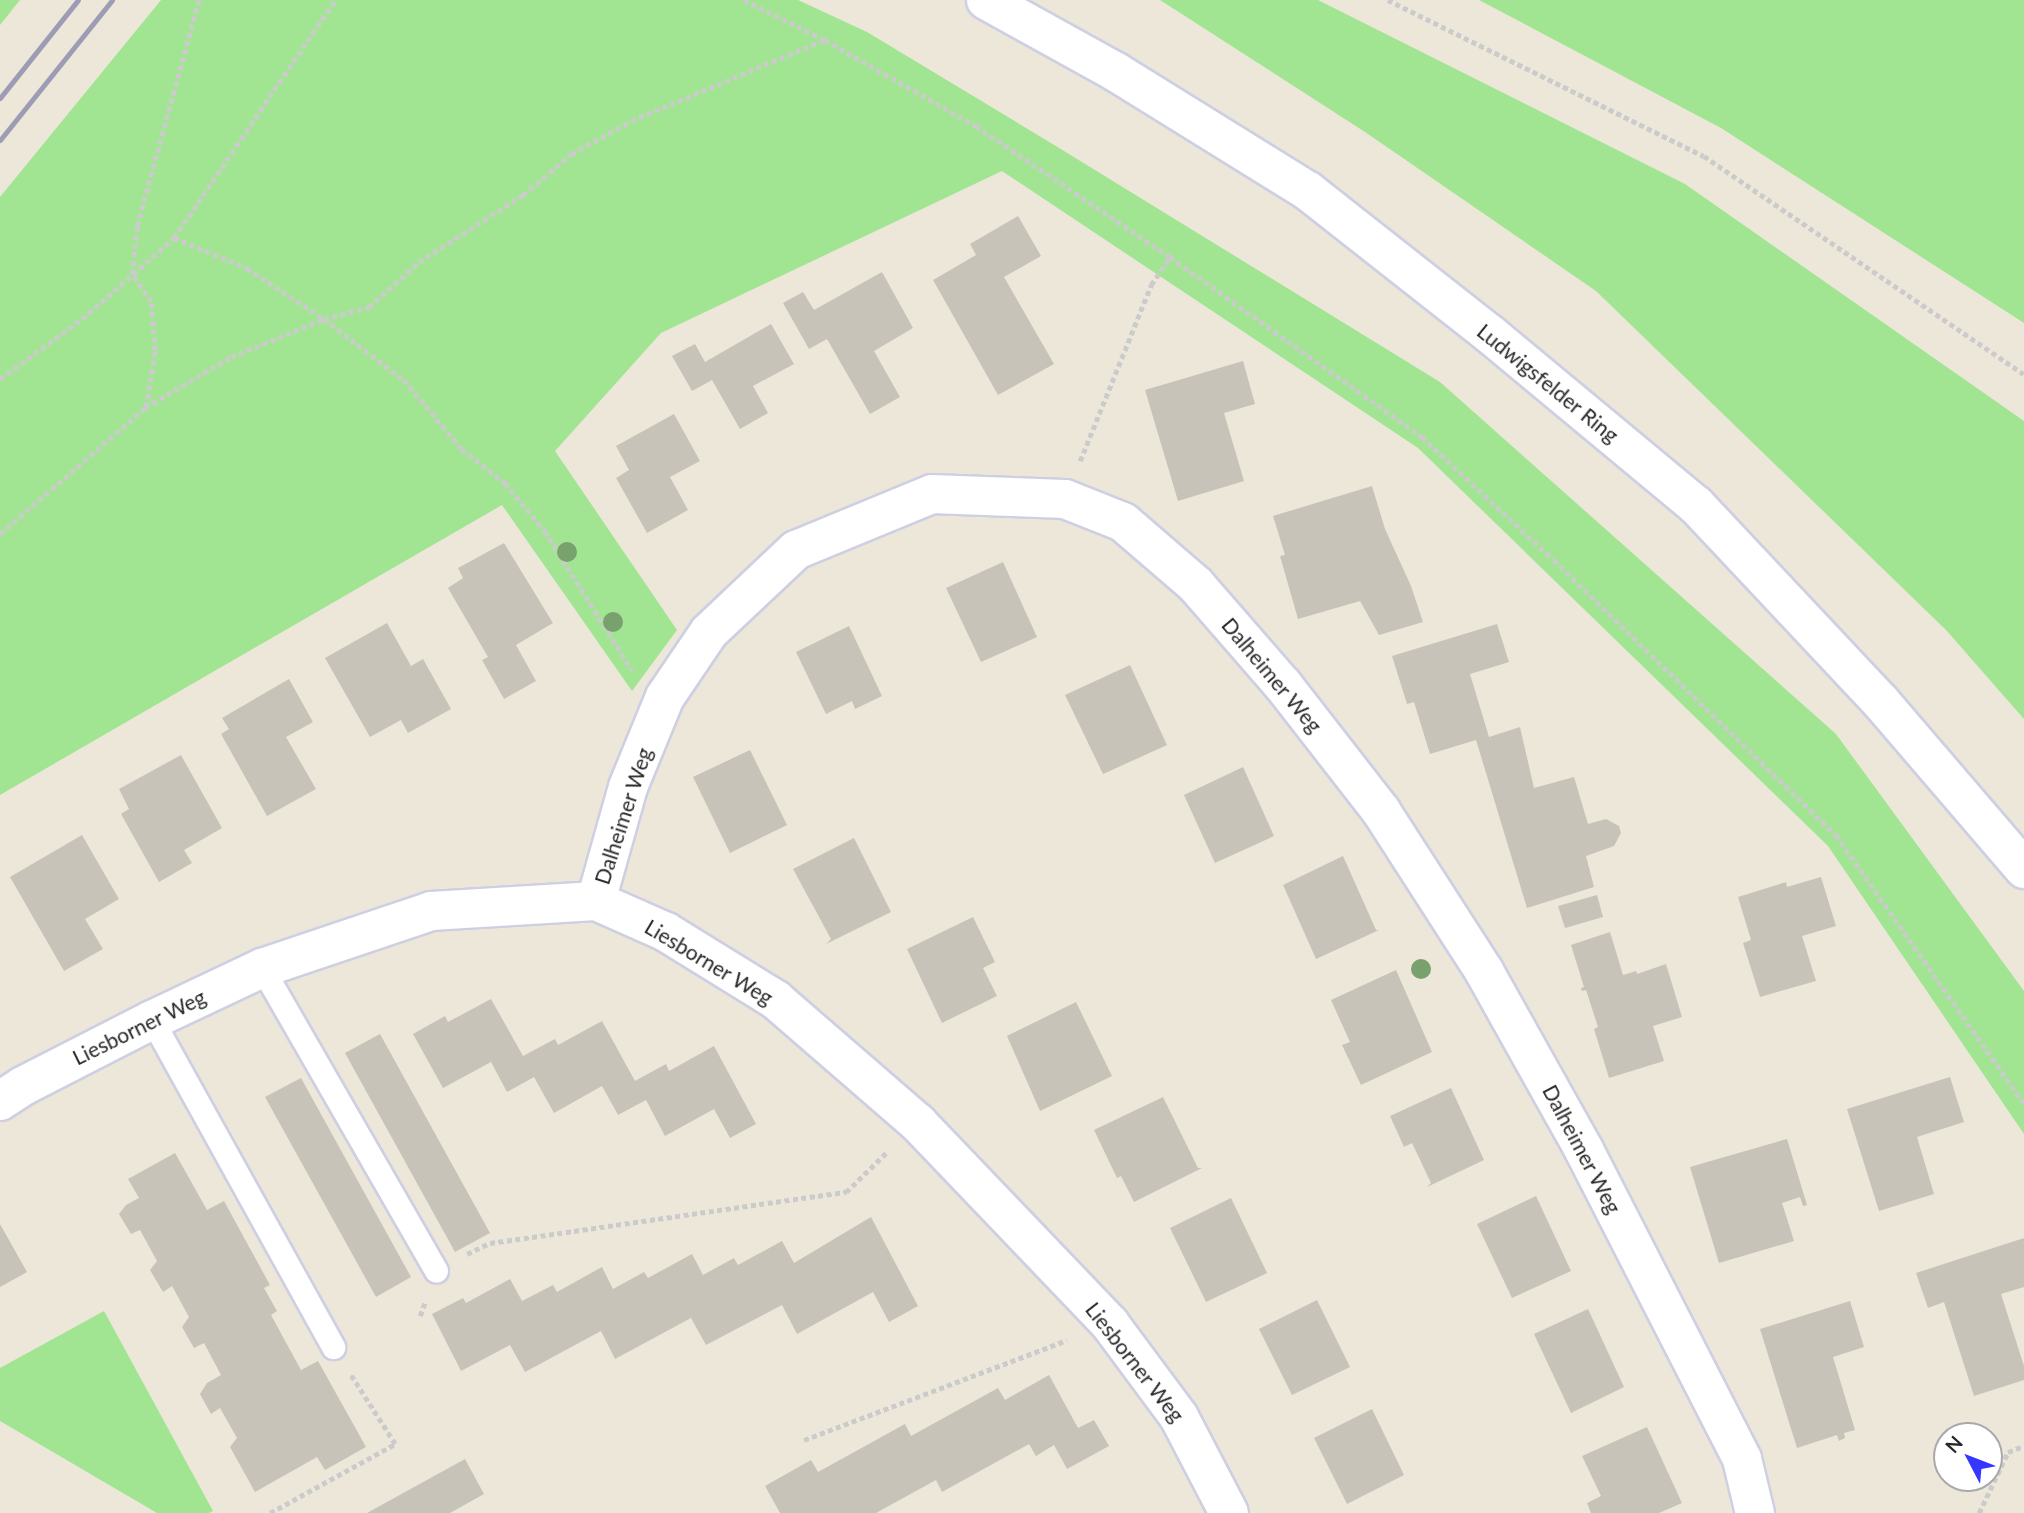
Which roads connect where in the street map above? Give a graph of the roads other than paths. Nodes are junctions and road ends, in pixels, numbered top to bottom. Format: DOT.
graph roads {
  1 [pos="986,0"];
  2 [pos="2024,869"];
  3 [pos="596,901"];
  4 [pos="262,968"];
  5 [pos="152,1020"];
  6 [pos="0,1101"];
  7 [pos="436,1269"];
  8 [pos="333,1347"];
  9 [pos="1229,1513"];
  10 [pos="1755,1513"];
  1 -- 2 [label="street, Ludwigsfelder Ring"];
  3 -- 4 [label="street, Liesborner Weg"];
  3 -- 9 [label="street, Liesborner Weg"];
  3 -- 10 [label="street, Dalheimer Weg"];
  4 -- 5 [label="street, Liesborner Weg"];
  4 -- 7 [label="lane"];
  5 -- 6 [label="street, Liesborner Weg"];
  5 -- 8 [label="lane"];
}
